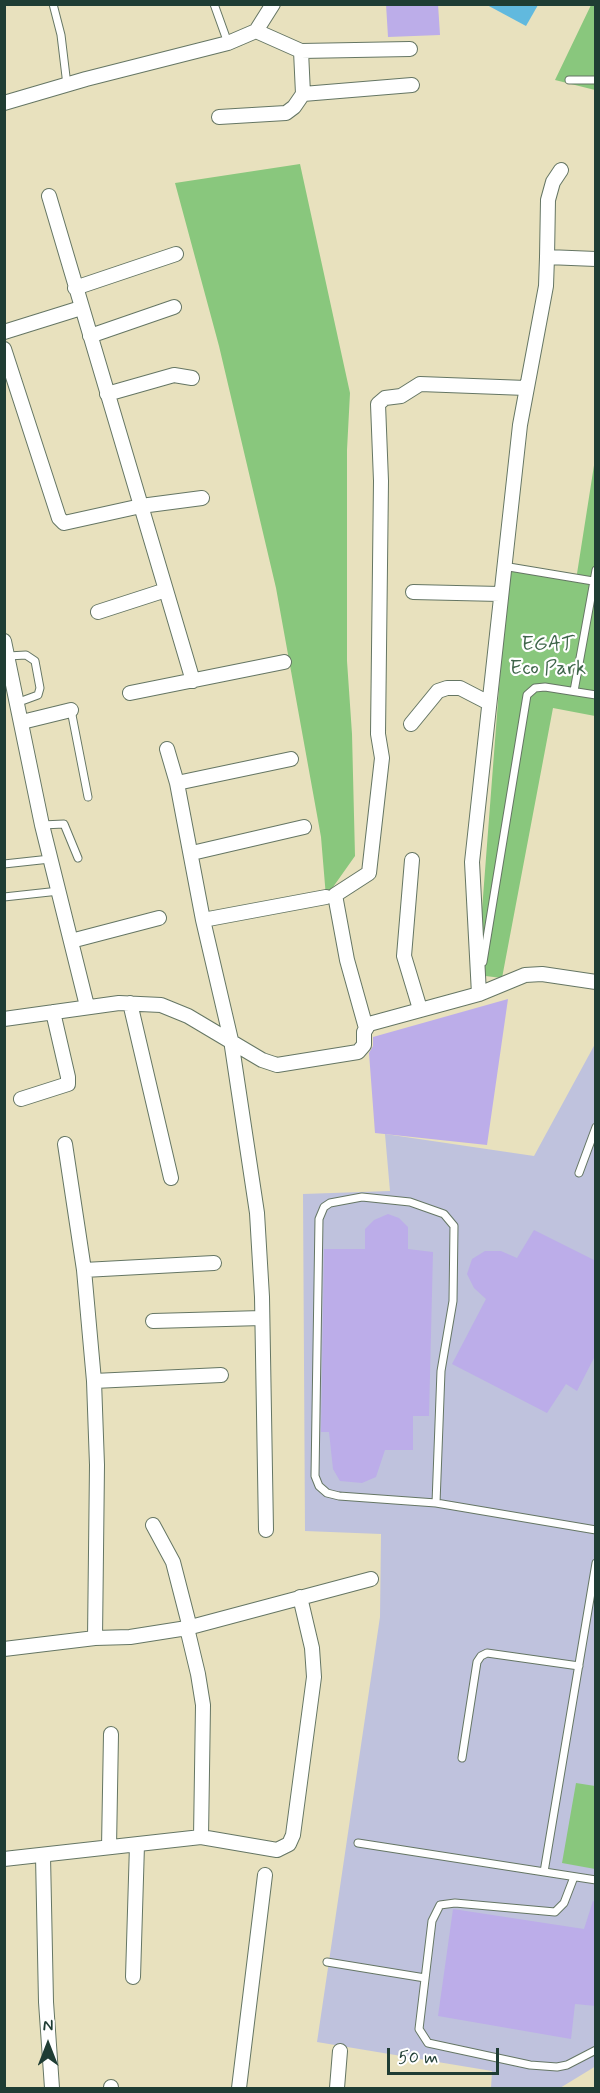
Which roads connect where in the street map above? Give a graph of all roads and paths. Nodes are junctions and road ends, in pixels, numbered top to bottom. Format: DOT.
graph roads {
  1 [pos="53,4"];
  2 [pos="214,4"];
  3 [pos="273,4"];
  4 [pos="256,31"];
  5 [pos="228,43"];
  6 [pos="410,50"];
  7 [pos="302,63"];
  8 [pos="569,80"];
  9 [pos="596,80"];
  10 [pos="67,85"];
  11 [pos="412,85"];
  12 [pos="303,94"];
  13 [pos="4,103"];
  14 [pos="219,117"];
  15 [pos="561,170"];
  16 [pos="50,196"];
  17 [pos="176,254"];
  18 [pos="547,257"];
  19 [pos="596,258"];
  20 [pos="75,288"];
  21 [pos="174,307"];
  22 [pos="81,308"];
  23 [pos="4,332"];
  24 [pos="90,336"];
  25 [pos="4,349"];
  26 [pos="192,378"];
  27 [pos="526,388"];
  28 [pos="107,394"];
  29 [pos="202,498"];
  30 [pos="141,506"];
  31 [pos="503,567"];
  32 [pos="596,570"];
  33 [pos="594,581"];
  34 [pos="166,590"];
  35 [pos="413,592"];
  36 [pos="500,594"];
  37 [pos="98,612"];
  38 [pos="6,650"];
  39 [pos="284,662"];
  40 [pos="193,681"];
  41 [pos="574,691"];
  42 [pos="130,693"];
  43 [pos="596,695"];
  44 [pos="19,702"];
  45 [pos="489,703"];
  46 [pos="71,710"];
  47 [pos="22,722"];
  48 [pos="411,724"];
  49 [pos="167,749"];
  50 [pos="291,759"];
  51 [pos="177,783"];
  52 [pos="88,797"];
  53 [pos="42,825"];
  54 [pos="304,827"];
  55 [pos="192,853"];
  56 [pos="78,858"];
  57 [pos="50,859"];
  58 [pos="412,860"];
  59 [pos="4,864"];
  60 [pos="59,891"];
  61 [pos="4,897"];
  62 [pos="326,897"];
  63 [pos="159,918"];
  64 [pos="203,920"];
  65 [pos="71,941"];
  66 [pos="596,982"];
  67 [pos="478,988"];
  68 [pos="130,1003"];
  69 [pos="4,1004"];
  70 [pos="87,1006"];
  71 [pos="420,1009"];
  72 [pos="53,1012"];
  73 [pos="6,1019"];
  74 [pos="366,1028"];
  75 [pos="231,1040"];
  76 [pos="21,1100"];
  77 [pos="596,1127"];
  78 [pos="65,1144"];
  79 [pos="579,1173"];
  80 [pos="171,1178"];
  81 [pos="214,1263"];
  82 [pos="84,1270"];
  83 [pos="262,1318"];
  84 [pos="153,1321"];
  85 [pos="221,1375"];
  86 [pos="94,1381"];
  87 [pos="436,1503"];
  88 [pos="153,1525"];
  89 [pos="266,1530"];
  90 [pos="596,1530"];
  91 [pos="596,1563"];
  92 [pos="371,1579"];
  93 [pos="300,1597"];
  94 [pos="188,1628"];
  95 [pos="95,1638"];
  96 [pos="4,1649"];
  97 [pos="579,1666"];
  98 [pos="111,1734"];
  99 [pos="462,1758"];
  100 [pos="201,1837"];
  101 [pos="358,1843"];
  102 [pos="137,1845"];
  103 [pos="109,1847"];
  104 [pos="43,1856"];
  105 [pos="4,1859"];
  106 [pos="544,1872"];
  107 [pos="266,1875"];
  108 [pos="574,1877"];
  109 [pos="596,1880"];
  110 [pos="327,1962"];
  111 [pos="133,1977"];
  112 [pos="425,1978"];
  113 [pos="596,2050"];
  114 [pos="340,2051"];
  115 [pos="52,2088"];
  116 [pos="239,2088"];
  117 [pos="337,2088"];
  1 -- 10 [label="lane"];
  2 -- 5 [label="lane"];
  3 -- 4 [label="street"];
  4 -- 5 [label="street"];
  4 -- 7 [label="street"];
  5 -- 10 [label="street"];
  6 -- 7 [label="street"];
  7 -- 12 [label="street"];
  8 -- 9 [label="lane"];
  10 -- 13 [label="street"];
  11 -- 12 [label="street"];
  12 -- 14 [label="street"];
  15 -- 18 [label="street"];
  16 -- 20 [label="street"];
  17 -- 20 [label="street"];
  18 -- 19 [label="street"];
  18 -- 27 [label="street"];
  20 -- 22 [label="street"];
  21 -- 24 [label="street"];
  22 -- 23 [label="street"];
  22 -- 24 [label="street"];
  24 -- 28 [label="street"];
  25 -- 30 [label="street"];
  26 -- 28 [label="street"];
  27 -- 31 [label="street"];
  27 -- 74 [label="street"];
  28 -- 30 [label="street"];
  29 -- 30 [label="street"];
  30 -- 34 [label="street"];
  31 -- 33 [label="lane"];
  31 -- 36 [label="street"];
  32 -- 33 [label="lane"];
  33 -- 41 [label="lane"];
  34 -- 37 [label="street"];
  34 -- 40 [label="street"];
  35 -- 36 [label="street"];
  36 -- 45 [label="street"];
  38 -- 44 [label="street"];
  38 -- 44 [label="lane"];
  39 -- 40 [label="street"];
  40 -- 42 [label="street"];
  41 -- 43 [label="lane"];
  41 -- 67 [label="lane"];
  44 -- 47 [label="street"];
  45 -- 48 [label="street"];
  45 -- 67 [label="street"];
  46 -- 47 [label="street"];
  46 -- 52 [label="lane"];
  47 -- 53 [label="street"];
  49 -- 51 [label="street"];
  50 -- 51 [label="street"];
  51 -- 55 [label="street"];
  53 -- 56 [label="lane"];
  53 -- 57 [label="street"];
  54 -- 55 [label="street"];
  55 -- 64 [label="street"];
  57 -- 59 [label="lane"];
  57 -- 60 [label="street"];
  58 -- 71 [label="street"];
  60 -- 61 [label="lane"];
  60 -- 65 [label="street"];
  62 -- 64 [label="street"];
  63 -- 65 [label="street"];
  64 -- 75 [label="street"];
  65 -- 70 [label="street"];
  66 -- 67 [label="street"];
  67 -- 71 [label="street"];
  68 -- 70 [label="street"];
  68 -- 75 [label="street"];
  68 -- 80 [label="street"];
  69 -- 73 [label="street"];
  70 -- 72 [label="street"];
  71 -- 74 [label="street"];
  72 -- 73 [label="street"];
  72 -- 76 [label="street"];
  74 -- 75 [label="street"];
  75 -- 83 [label="street"];
  77 -- 79 [label="lane"];
  78 -- 82 [label="street"];
  81 -- 82 [label="street"];
  82 -- 86 [label="street"];
  83 -- 84 [label="street"];
  83 -- 89 [label="street"];
  85 -- 86 [label="street"];
  86 -- 95 [label="street"];
  87 -- 87 [label="lane"];
  87 -- 90 [label="lane"];
  88 -- 94 [label="street"];
  91 -- 97 [label="lane"];
  92 -- 93 [label="street"];
  93 -- 94 [label="street"];
  93 -- 100 [label="street"];
  94 -- 95 [label="street"];
  94 -- 100 [label="street"];
  95 -- 96 [label="street"];
  97 -- 99 [label="lane"];
  97 -- 106 [label="lane"];
  98 -- 103 [label="street"];
  100 -- 102 [label="street"];
  101 -- 106 [label="lane"];
  102 -- 103 [label="street"];
  102 -- 111 [label="street"];
  103 -- 104 [label="street"];
  104 -- 105 [label="street"];
  104 -- 115 [label="street"];
  106 -- 108 [label="lane"];
  107 -- 116 [label="street"];
  108 -- 109 [label="lane"];
  108 -- 112 [label="lane"];
  110 -- 112 [label="lane"];
  112 -- 113 [label="lane"];
  114 -- 117 [label="street"];
}
